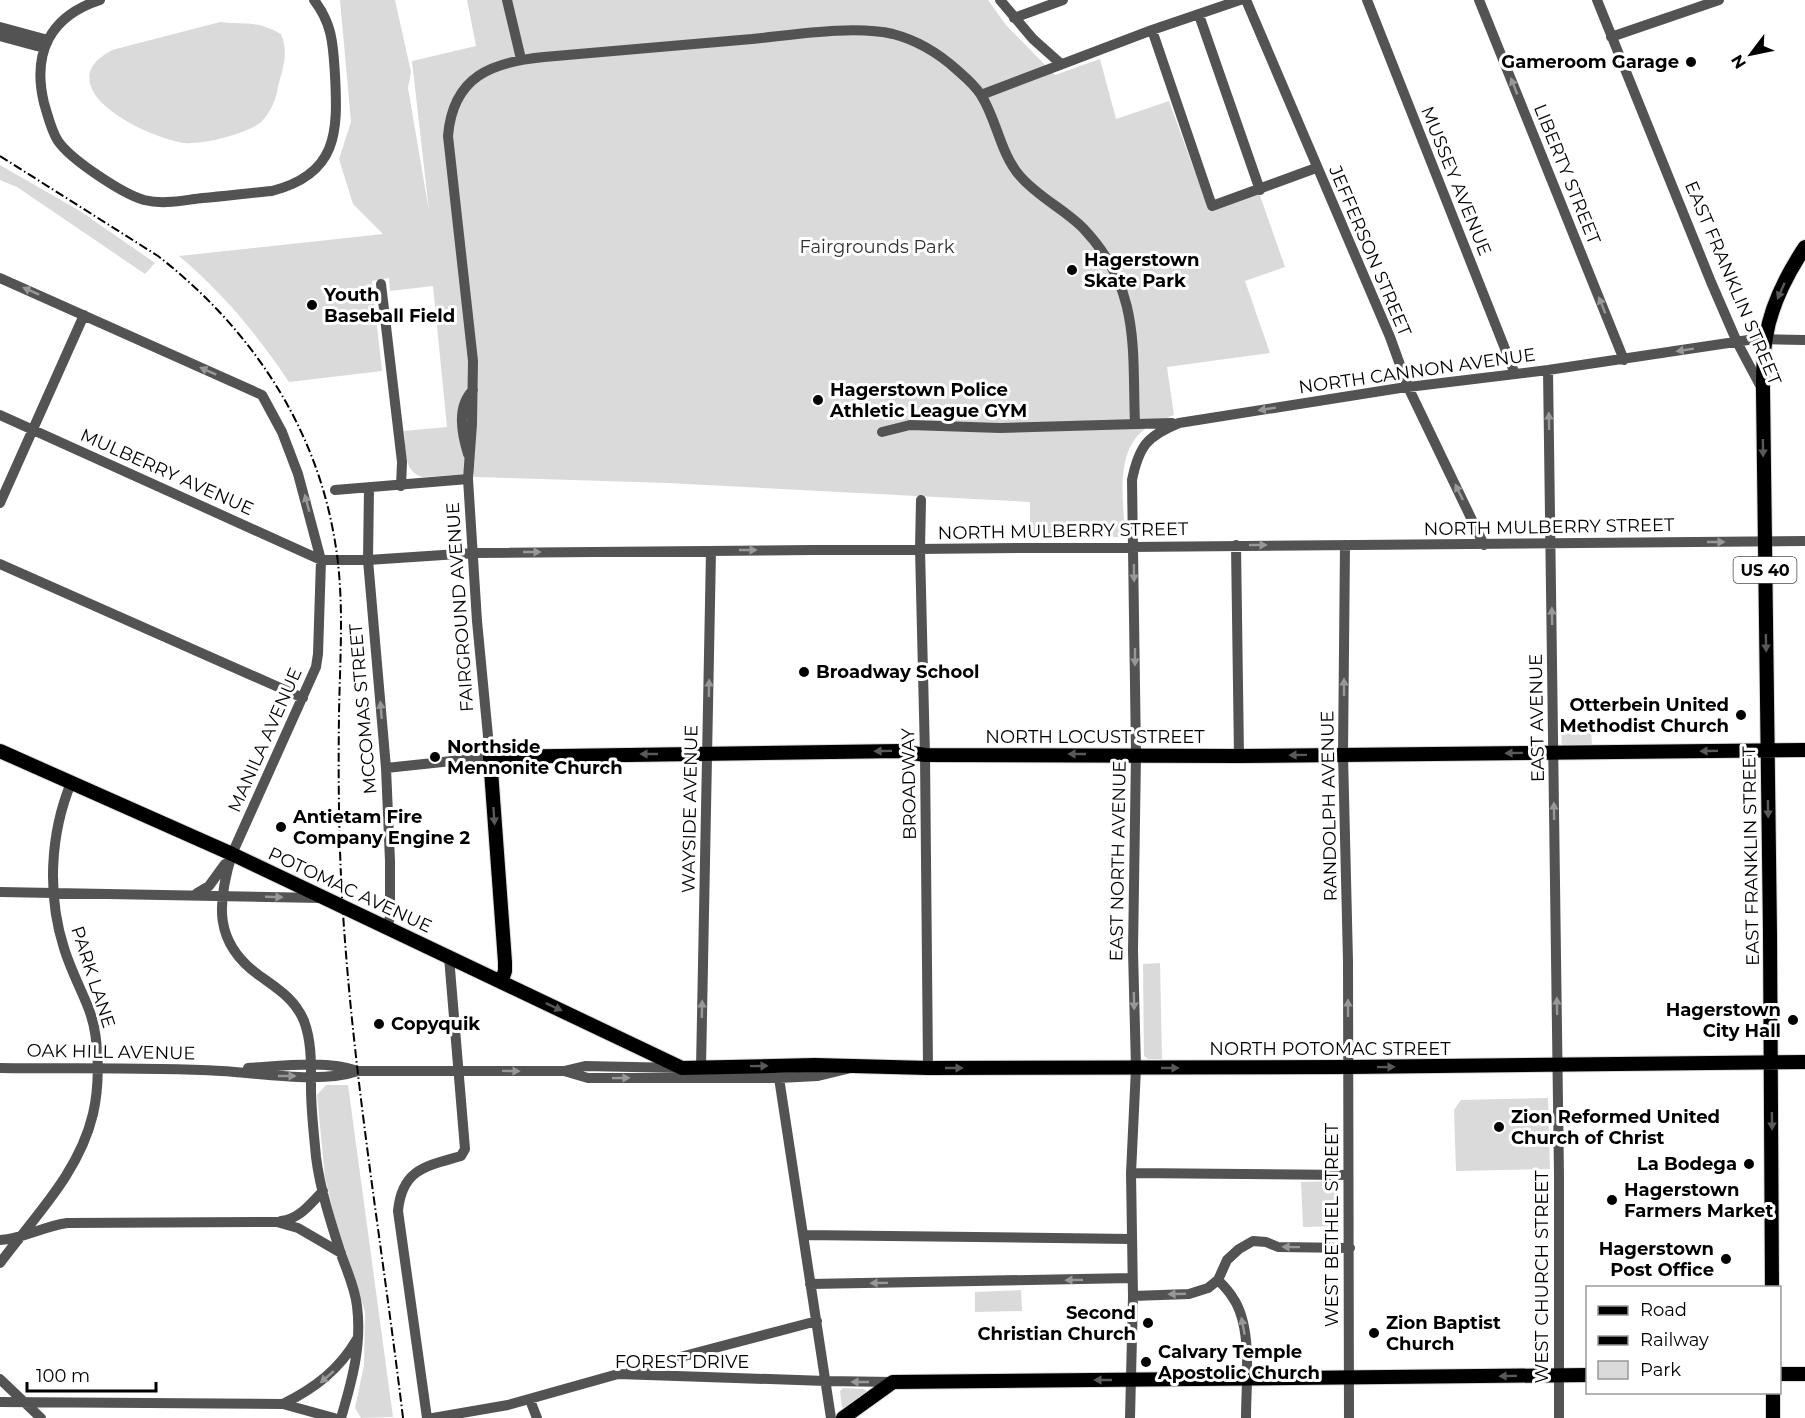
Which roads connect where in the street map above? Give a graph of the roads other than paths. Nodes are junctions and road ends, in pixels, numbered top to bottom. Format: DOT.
graph roads {
  1 [pos="100,0"];
  2 [pos="314,0"];
  3 [pos="507,0"];
  4 [pos="1000,0"];
  5 [pos="1063,0"];
  6 [pos="1240,0"];
  7 [pos="1246,0"];
  8 [pos="1367,0"];
  9 [pos="1479,0"];
  10 [pos="1597,0"];
  11 [pos="1719,0"];
  12 [pos="1199,15"];
  13 [pos="1014,18"];
  14 [pos="0,27"];
  15 [pos="1152,30"];
  16 [pos="0,36"];
  17 [pos="1611,37"];
  18 [pos="46,44"];
  19 [pos="521,59"];
  20 [pos="1061,64"];
  21 [pos="981,95"];
  22 [pos="1316,168"];
  23 [pos="1260,190"];
  24 [pos="1805,247"];
  25 [pos="0,278"];
  26 [pos="381,284"];
  27 [pos="84,315"];
  28 [pos="1766,338"];
  29 [pos="1805,340"];
  30 [pos="1737,342"];
  31 [pos="1624,360"];
  32 [pos="1548,370"];
  33 [pos="1515,374"];
  34 [pos="1408,387"];
  35 [pos="1763,389"];
  36 [pos="0,415"];
  37 [pos="1179,423"];
  38 [pos="1134,424"];
  39 [pos="33,429"];
  40 [pos="882,432"];
  41 [pos="468,479"];
  42 [pos="401,486"];
  43 [pos="369,488"];
  44 [pos="335,490"];
  45 [pos="921,500"];
  46 [pos="0,503"];
  47 [pos="1805,541"];
  48 [pos="1765,542"];
  49 [pos="1551,543"];
  50 [pos="1345,544"];
  51 [pos="1236,545"];
  52 [pos="1484,545"];
  53 [pos="1134,547"];
  54 [pos="920,549"];
  55 [pos="711,551"];
  56 [pos="473,553"];
  57 [pos="321,560"];
  58 [pos="368,560"];
  59 [pos="0,564"];
  60 [pos="303,698"];
  61 [pos="1805,750"];
  62 [pos="0,751"];
  63 [pos="1768,751"];
  64 [pos="1554,753"];
  65 [pos="707,754"];
  66 [pos="1136,754"];
  67 [pos="1343,754"];
  68 [pos="925,755"];
  69 [pos="1239,756"];
  70 [pos="490,758"];
  71 [pos="386,768"];
  72 [pos="71,783"];
  73 [pos="232,854"];
  74 [pos="0,892"];
  75 [pos="54,892"];
  76 [pos="192,895"];
  77 [pos="222,895"];
  78 [pos="327,898"];
  79 [pos="387,927"];
  80 [pos="449,957"];
  81 [pos="501,982"];
  82 [pos="1771,1062"];
  83 [pos="1805,1062"];
  84 [pos="1558,1065"];
  85 [pos="854,1067"];
  86 [pos="1348,1067"];
  87 [pos="0,1068"];
  88 [pos="682,1068"];
  89 [pos="928,1068"];
  90 [pos="1136,1068"];
  91 [pos="97,1069"];
  92 [pos="458,1070"];
  93 [pos="311,1071"];
  94 [pos="564,1071"];
  95 [pos="700,1073"];
  96 [pos="779,1078"];
  97 [pos="1131,1173"];
  98 [pos="1348,1174"];
  99 [pos="323,1191"];
  100 [pos="277,1222"];
  101 [pos="23,1235"];
  102 [pos="803,1235"];
  103 [pos="1131,1239"];
  104 [pos="0,1240"];
  105 [pos="1350,1248"];
  106 [pos="341,1253"];
  107 [pos="0,1263"];
  108 [pos="1132,1278"];
  109 [pos="1218,1280"];
  110 [pos="810,1284"];
  111 [pos="1772,1286"];
  112 [pos="1132,1296"];
  113 [pos="817,1321"];
  114 [pos="359,1336"];
  115 [pos="618,1374"];
  116 [pos="1781,1374"];
  117 [pos="1805,1374"];
  118 [pos="1586,1375"];
  119 [pos="1558,1376"];
  120 [pos="1349,1378"];
  121 [pos="0,1379"];
  122 [pos="1130,1379"];
  123 [pos="1246,1379"];
  124 [pos="826,1382"];
  125 [pos="893,1382"];
  126 [pos="1773,1394"];
  127 [pos="530,1400"];
  128 [pos="0,1402"];
  129 [pos="25,1402"];
  130 [pos="283,1404"];
  131 [pos="300,1408"];
  132 [pos="41,1418"];
  133 [pos="307,1418"];
  134 [pos="334,1418"];
  135 [pos="341,1418"];
  136 [pos="427,1418"];
  137 [pos="433,1418"];
  138 [pos="537,1418"];
  139 [pos="831,1418"];
  140 [pos="843,1418"];
  141 [pos="1130,1418"];
  142 [pos="1246,1418"];
  143 [pos="1349,1418"];
  144 [pos="1559,1418"];
  145 [pos="1773,1418"];
  1 -- 18 [label="street"];
  2 -- 18 [label="street"];
  3 -- 19 [label="street"];
  4 -- 13 [label="street"];
  5 -- 13 [label="street"];
  6 -- 12 [label="street"];
  7 -- 22 [label="street, JEFFERSON STREET"];
  8 -- 33 [label="street, MUSSEY AVENUE"];
  31 -- 9 [label="street, LIBERTY STREET, one-way"];
  10 -- 17 [label="street, EAST FRANKLIN STREET"];
  11 -- 17 [label="street"];
  12 -- 15 [label="street"];
  12 -- 23 [label="street"];
  13 -- 20 [label="street"];
  14 -- 18 [label="street"];
  15 -- 20 [label="street"];
  15 -- 23 [label="street"];
  16 -- 18 [label="street"];
  17 -- 30 [label="street, EAST FRANKLIN STREET"];
  19 -- 21 [label="street, FAIRGROUND AVENUE"];
  19 -- 41 [label="street, FAIRGROUND AVENUE"];
  20 -- 21 [label="street"];
  21 -- 38 [label="street"];
  22 -- 23 [label="street"];
  22 -- 34 [label="street, JEFFERSON STREET"];
  24 -- 28 [label="main road, US 40, one-way"];
  27 -- 25 [label="street, one-way"];
  26 -- 42 [label="street"];
  27 -- 39 [label="street"];
  57 -- 27 [label="street, MANILA AVENUE, one-way"];
  28 -- 29 [label="street, NORTH CANNON AVENUE"];
  28 -- 30 [label="street, NORTH CANNON AVENUE"];
  28 -- 35 [label="main road, US 40"];
  30 -- 31 [label="street, NORTH CANNON AVENUE, one-way"];
  30 -- 35 [label="street, EAST FRANKLIN STREET"];
  31 -- 32 [label="street, NORTH CANNON AVENUE"];
  32 -- 33 [label="street, NORTH CANNON AVENUE"];
  49 -- 32 [label="street, EAST AVENUE, one-way"];
  33 -- 34 [label="street, NORTH CANNON AVENUE"];
  34 -- 37 [label="street, NORTH CANNON AVENUE, one-way"];
  52 -- 34 [label="street, JEFFERSON STREET, one-way"];
  35 -- 48 [label="main road, EAST FRANKLIN STREET / US 40, one-way"];
  36 -- 39 [label="street, MULBERRY AVENUE"];
  37 -- 38 [label="street"];
  37 -- 53 [label="street, NORTH CANNON AVENUE"];
  38 -- 40 [label="street"];
  39 -- 46 [label="street"];
  39 -- 57 [label="street, MULBERRY AVENUE"];
  41 -- 42 [label="street"];
  41 -- 56 [label="street, FAIRGROUND AVENUE"];
  42 -- 43 [label="street"];
  43 -- 44 [label="street"];
  43 -- 58 [label="street, MCCOMAS STREET"];
  45 -- 54 [label="street, BROADWAY"];
  47 -- 48 [label="street, NORTH MULBERRY STREET"];
  49 -- 48 [label="street, NORTH MULBERRY STREET, one-way"];
  48 -- 63 [label="main road, EAST FRANKLIN STREET / US 40, one-way"];
  49 -- 52 [label="street, NORTH MULBERRY STREET"];
  64 -- 49 [label="street, EAST AVENUE, one-way"];
  51 -- 50 [label="street, NORTH MULBERRY STREET, one-way"];
  50 -- 52 [label="street, NORTH MULBERRY STREET"];
  67 -- 50 [label="street, RANDOLPH AVENUE, one-way"];
  51 -- 53 [label="street, NORTH MULBERRY STREET"];
  51 -- 69 [label="street"];
  53 -- 54 [label="street, NORTH MULBERRY STREET"];
  53 -- 66 [label="street, EAST NORTH AVENUE, one-way"];
  55 -- 54 [label="street, NORTH MULBERRY STREET, one-way"];
  54 -- 68 [label="street, BROADWAY"];
  56 -- 55 [label="street, NORTH MULBERRY STREET, one-way"];
  65 -- 55 [label="street, WAYSIDE AVENUE, one-way"];
  56 -- 58 [label="street, NORTH MULBERRY STREET"];
  56 -- 70 [label="street, FAIRGROUND AVENUE"];
  57 -- 58 [label="street, NORTH MULBERRY STREET"];
  57 -- 60 [label="street, MANILA AVENUE"];
  71 -- 58 [label="street, MCCOMAS STREET, one-way"];
  59 -- 60 [label="street"];
  60 -- 73 [label="street, MANILA AVENUE"];
  61 -- 63 [label="main road, NORTH LOCUST STREET"];
  62 -- 72 [label="main road, POTOMAC AVENUE"];
  63 -- 64 [label="main road, NORTH LOCUST STREET, one-way"];
  63 -- 82 [label="main road, EAST FRANKLIN STREET / US 40, one-way"];
  64 -- 67 [label="main road, NORTH LOCUST STREET, one-way"];
  84 -- 64 [label="street, EAST AVENUE, one-way"];
  68 -- 65 [label="main road, NORTH LOCUST STREET, one-way"];
  65 -- 70 [label="main road, NORTH LOCUST STREET, one-way"];
  95 -- 65 [label="street, WAYSIDE AVENUE, one-way"];
  66 -- 68 [label="main road, NORTH LOCUST STREET, one-way"];
  66 -- 69 [label="main road, NORTH LOCUST STREET"];
  66 -- 90 [label="street, EAST NORTH AVENUE, one-way"];
  67 -- 69 [label="main road, NORTH LOCUST STREET, one-way"];
  86 -- 67 [label="street, RANDOLPH AVENUE, one-way"];
  68 -- 89 [label="street, BROADWAY"];
  70 -- 71 [label="street, NORTH LOCUST STREET"];
  70 -- 81 [label="main road, FAIRGROUND AVENUE, one-way"];
  71 -- 79 [label="street, MCCOMAS STREET"];
  72 -- 73 [label="main road, POTOMAC AVENUE"];
  72 -- 75 [label="street, PARK LANE"];
  73 -- 76 [label="street"];
  73 -- 77 [label="street"];
  73 -- 78 [label="main road, POTOMAC AVENUE"];
  74 -- 75 [label="street"];
  75 -- 76 [label="street"];
  75 -- 91 [label="street, PARK LANE"];
  76 -- 77 [label="street"];
  77 -- 78 [label="street, one-way"];
  77 -- 93 [label="street"];
  78 -- 79 [label="main road, POTOMAC AVENUE"];
  79 -- 80 [label="main road, POTOMAC AVENUE"];
  80 -- 81 [label="main road, POTOMAC AVENUE"];
  80 -- 92 [label="street"];
  81 -- 88 [label="main road, POTOMAC AVENUE, one-way"];
  82 -- 83 [label="main road, NORTH POTOMAC STREET"];
  82 -- 84 [label="main road, NORTH POTOMAC STREET"];
  82 -- 111 [label="main road, US 40, one-way"];
  86 -- 84 [label="main road, NORTH POTOMAC STREET, one-way"];
  84 -- 119 [label="street, WEST CHURCH STREET"];
  85 -- 89 [label="main road, NORTH POTOMAC STREET"];
  95 -- 85 [label="main road, NORTH POTOMAC STREET, one-way"];
  85 -- 96 [label="street, NORTH POTOMAC STREET"];
  90 -- 86 [label="main road, NORTH POTOMAC STREET, one-way"];
  86 -- 98 [label="street, WEST BETHEL STREET"];
  87 -- 91 [label="street, OAK HILL AVENUE"];
  88 -- 94 [label="street, OAK HILL AVENUE"];
  88 -- 95 [label="main road, OAK HILL AVENUE"];
  89 -- 90 [label="main road, NORTH POTOMAC STREET, one-way"];
  90 -- 97 [label="street, EAST NORTH AVENUE"];
  91 -- 93 [label="street, OAK HILL AVENUE"];
  91 -- 101 [label="street, PARK LANE"];
  92 -- 93 [label="street, OAK HILL AVENUE"];
  92 -- 94 [label="street, OAK HILL AVENUE, one-way"];
  92 -- 136 [label="street"];
  93 -- 99 [label="street"];
  94 -- 95 [label="street, OAK HILL AVENUE, one-way"];
  95 -- 96 [label="street, NORTH POTOMAC STREET"];
  96 -- 102 [label="street"];
  97 -- 98 [label="street"];
  97 -- 103 [label="street, EAST NORTH AVENUE"];
  98 -- 105 [label="street, WEST BETHEL STREET"];
  99 -- 100 [label="street"];
  99 -- 106 [label="street"];
  100 -- 101 [label="street"];
  100 -- 106 [label="street"];
  101 -- 104 [label="street"];
  101 -- 107 [label="street, PARK LANE"];
  102 -- 103 [label="street"];
  102 -- 110 [label="street"];
  103 -- 108 [label="street, EAST NORTH AVENUE"];
  105 -- 109 [label="street, one-way"];
  105 -- 120 [label="street, WEST BETHEL STREET"];
  106 -- 114 [label="street"];
  108 -- 110 [label="street, one-way"];
  108 -- 112 [label="street, EAST NORTH AVENUE"];
  109 -- 112 [label="street, one-way"];
  123 -- 109 [label="street, one-way"];
  110 -- 113 [label="street"];
  112 -- 122 [label="street, EAST NORTH AVENUE"];
  113 -- 115 [label="street"];
  113 -- 124 [label="street"];
  114 -- 130 [label="street, one-way"];
  114 -- 135 [label="street"];
  115 -- 124 [label="street, FOREST DRIVE"];
  115 -- 127 [label="street, FOREST DRIVE"];
  116 -- 117 [label="main road"];
  118 -- 119 [label="main road"];
  119 -- 120 [label="main road, one-way"];
  119 -- 144 [label="street, WEST CHURCH STREET"];
  120 -- 123 [label="main road"];
  120 -- 143 [label="street, WEST BETHEL STREET"];
  121 -- 129 [label="street"];
  122 -- 123 [label="main road"];
  122 -- 125 [label="main road, one-way"];
  122 -- 141 [label="street, EAST NORTH AVENUE"];
  123 -- 142 [label="street"];
  125 -- 124 [label="street, FOREST DRIVE, one-way"];
  124 -- 139 [label="street"];
  125 -- 140 [label="main road"];
  126 -- 145 [label="main road"];
  127 -- 137 [label="street, FOREST DRIVE"];
  127 -- 138 [label="street"];
  128 -- 129 [label="street"];
  129 -- 130 [label="street"];
  129 -- 132 [label="street"];
  130 -- 131 [label="street"];
  131 -- 133 [label="street"];
  131 -- 134 [label="street"];
}
